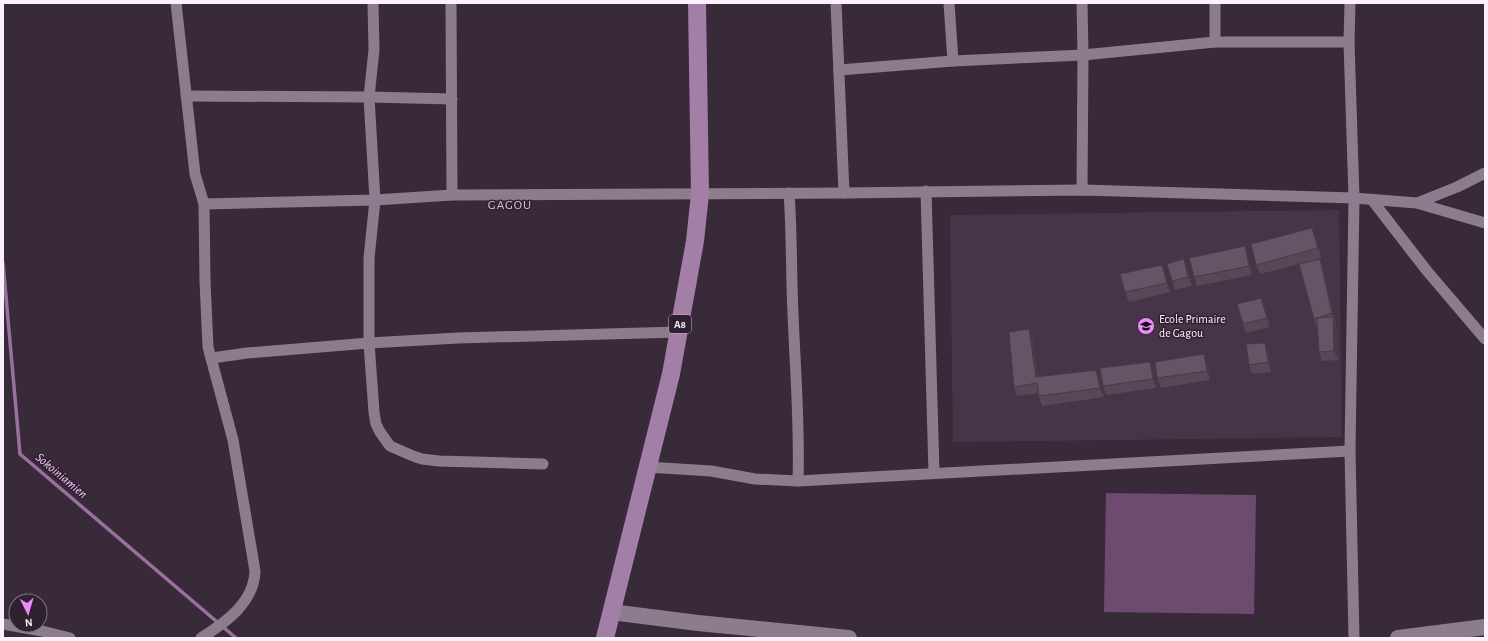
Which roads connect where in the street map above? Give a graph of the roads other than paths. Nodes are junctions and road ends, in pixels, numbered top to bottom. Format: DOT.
graph roads {
  1 [pos="176,3"];
  2 [pos="374,3"];
  3 [pos="451,3"];
  4 [pos="697,3"];
  5 [pos="836,3"];
  6 [pos="949,3"];
  7 [pos="1082,3"];
  8 [pos="1215,3"];
  9 [pos="1350,3"];
  10 [pos="1215,42"];
  11 [pos="1349,42"];
  12 [pos="1083,55"];
  13 [pos="953,61"];
  14 [pos="839,70"];
  15 [pos="186,96"];
  16 [pos="369,97"];
  17 [pos="452,99"];
  18 [pos="1485,173"];
  19 [pos="1082,190"];
  20 [pos="926,191"];
  21 [pos="844,193"];
  22 [pos="700,194"];
  23 [pos="789,194"];
  24 [pos="452,195"];
  25 [pos="1354,198"];
  26 [pos="376,200"];
  27 [pos="1372,200"];
  28 [pos="1417,203"];
  29 [pos="204,204"];
  30 [pos="1485,223"];
  31 [pos="679,332"];
  32 [pos="1485,339"];
  33 [pos="369,343"];
  34 [pos="212,358"];
  35 [pos="1350,451"];
  36 [pos="543,464"];
  37 [pos="647,467"];
  38 [pos="934,473"];
  39 [pos="798,481"];
  40 [pos="611,612"];
  41 [pos="3,624"];
  42 [pos="1485,627"];
  43 [pos="70,638"];
  44 [pos="201,638"];
  45 [pos="605,638"];
  46 [pos="849,638"];
  47 [pos="1354,638"];
  48 [pos="1398,638"];
  1 -- 15 [label="street"];
  2 -- 16 [label="street"];
  3 -- 17 [label="street"];
  4 -- 22 [label="main road, A8"];
  5 -- 14 [label="street"];
  6 -- 13 [label="street"];
  7 -- 12 [label="street"];
  8 -- 10 [label="street"];
  9 -- 11 [label="street"];
  10 -- 11 [label="street"];
  10 -- 12 [label="street"];
  11 -- 25 [label="street"];
  12 -- 13 [label="street"];
  12 -- 19 [label="street"];
  13 -- 14 [label="street"];
  14 -- 21 [label="street"];
  15 -- 16 [label="street"];
  15 -- 29 [label="street"];
  16 -- 17 [label="street"];
  16 -- 26 [label="street"];
  17 -- 24 [label="street"];
  18 -- 28 [label="street"];
  19 -- 20 [label="street"];
  19 -- 25 [label="street"];
  20 -- 21 [label="street"];
  20 -- 38 [label="street"];
  21 -- 23 [label="street"];
  22 -- 23 [label="street"];
  22 -- 24 [label="street"];
  22 -- 31 [label="main road, A8"];
  23 -- 39 [label="street"];
  24 -- 26 [label="street"];
  25 -- 27 [label="street"];
  25 -- 35 [label="street"];
  26 -- 29 [label="street"];
  26 -- 33 [label="street"];
  27 -- 28 [label="street"];
  27 -- 32 [label="street"];
  28 -- 30 [label="street"];
  29 -- 34 [label="street"];
  31 -- 33 [label="street"];
  31 -- 37 [label="main road, A8"];
  33 -- 34 [label="street"];
  33 -- 36 [label="street"];
  34 -- 44 [label="street"];
  35 -- 38 [label="street"];
  35 -- 47 [label="street"];
  37 -- 39 [label="street"];
  37 -- 40 [label="main road, A8"];
  38 -- 39 [label="street"];
  40 -- 45 [label="main road, A8"];
  40 -- 46 [label="street"];
  41 -- 43 [label="street"];
  42 -- 48 [label="street"];
}
